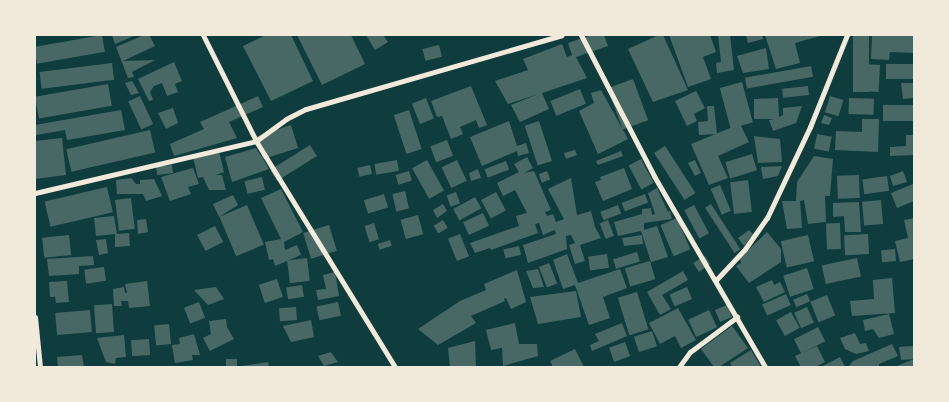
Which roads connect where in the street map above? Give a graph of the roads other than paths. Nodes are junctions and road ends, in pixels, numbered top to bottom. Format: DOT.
graph roads {
  1 [pos="203,35"];
  2 [pos="562,35"];
  3 [pos="581,35"];
  4 [pos="847,35"];
  5 [pos="256,141"];
  6 [pos="35,193"];
  7 [pos="716,280"];
  8 [pos="35,317"];
  9 [pos="737,317"];
  10 [pos="40,367"];
  11 [pos="395,367"];
  12 [pos="679,367"];
  13 [pos="765,367"];
  1 -- 5 [label="street"];
  2 -- 5 [label="street"];
  3 -- 7 [label="street"];
  4 -- 7 [label="street"];
  5 -- 6 [label="street"];
  5 -- 11 [label="street"];
  7 -- 9 [label="street"];
  8 -- 10 [label="street"];
  9 -- 12 [label="street"];
  9 -- 13 [label="street"];
}
